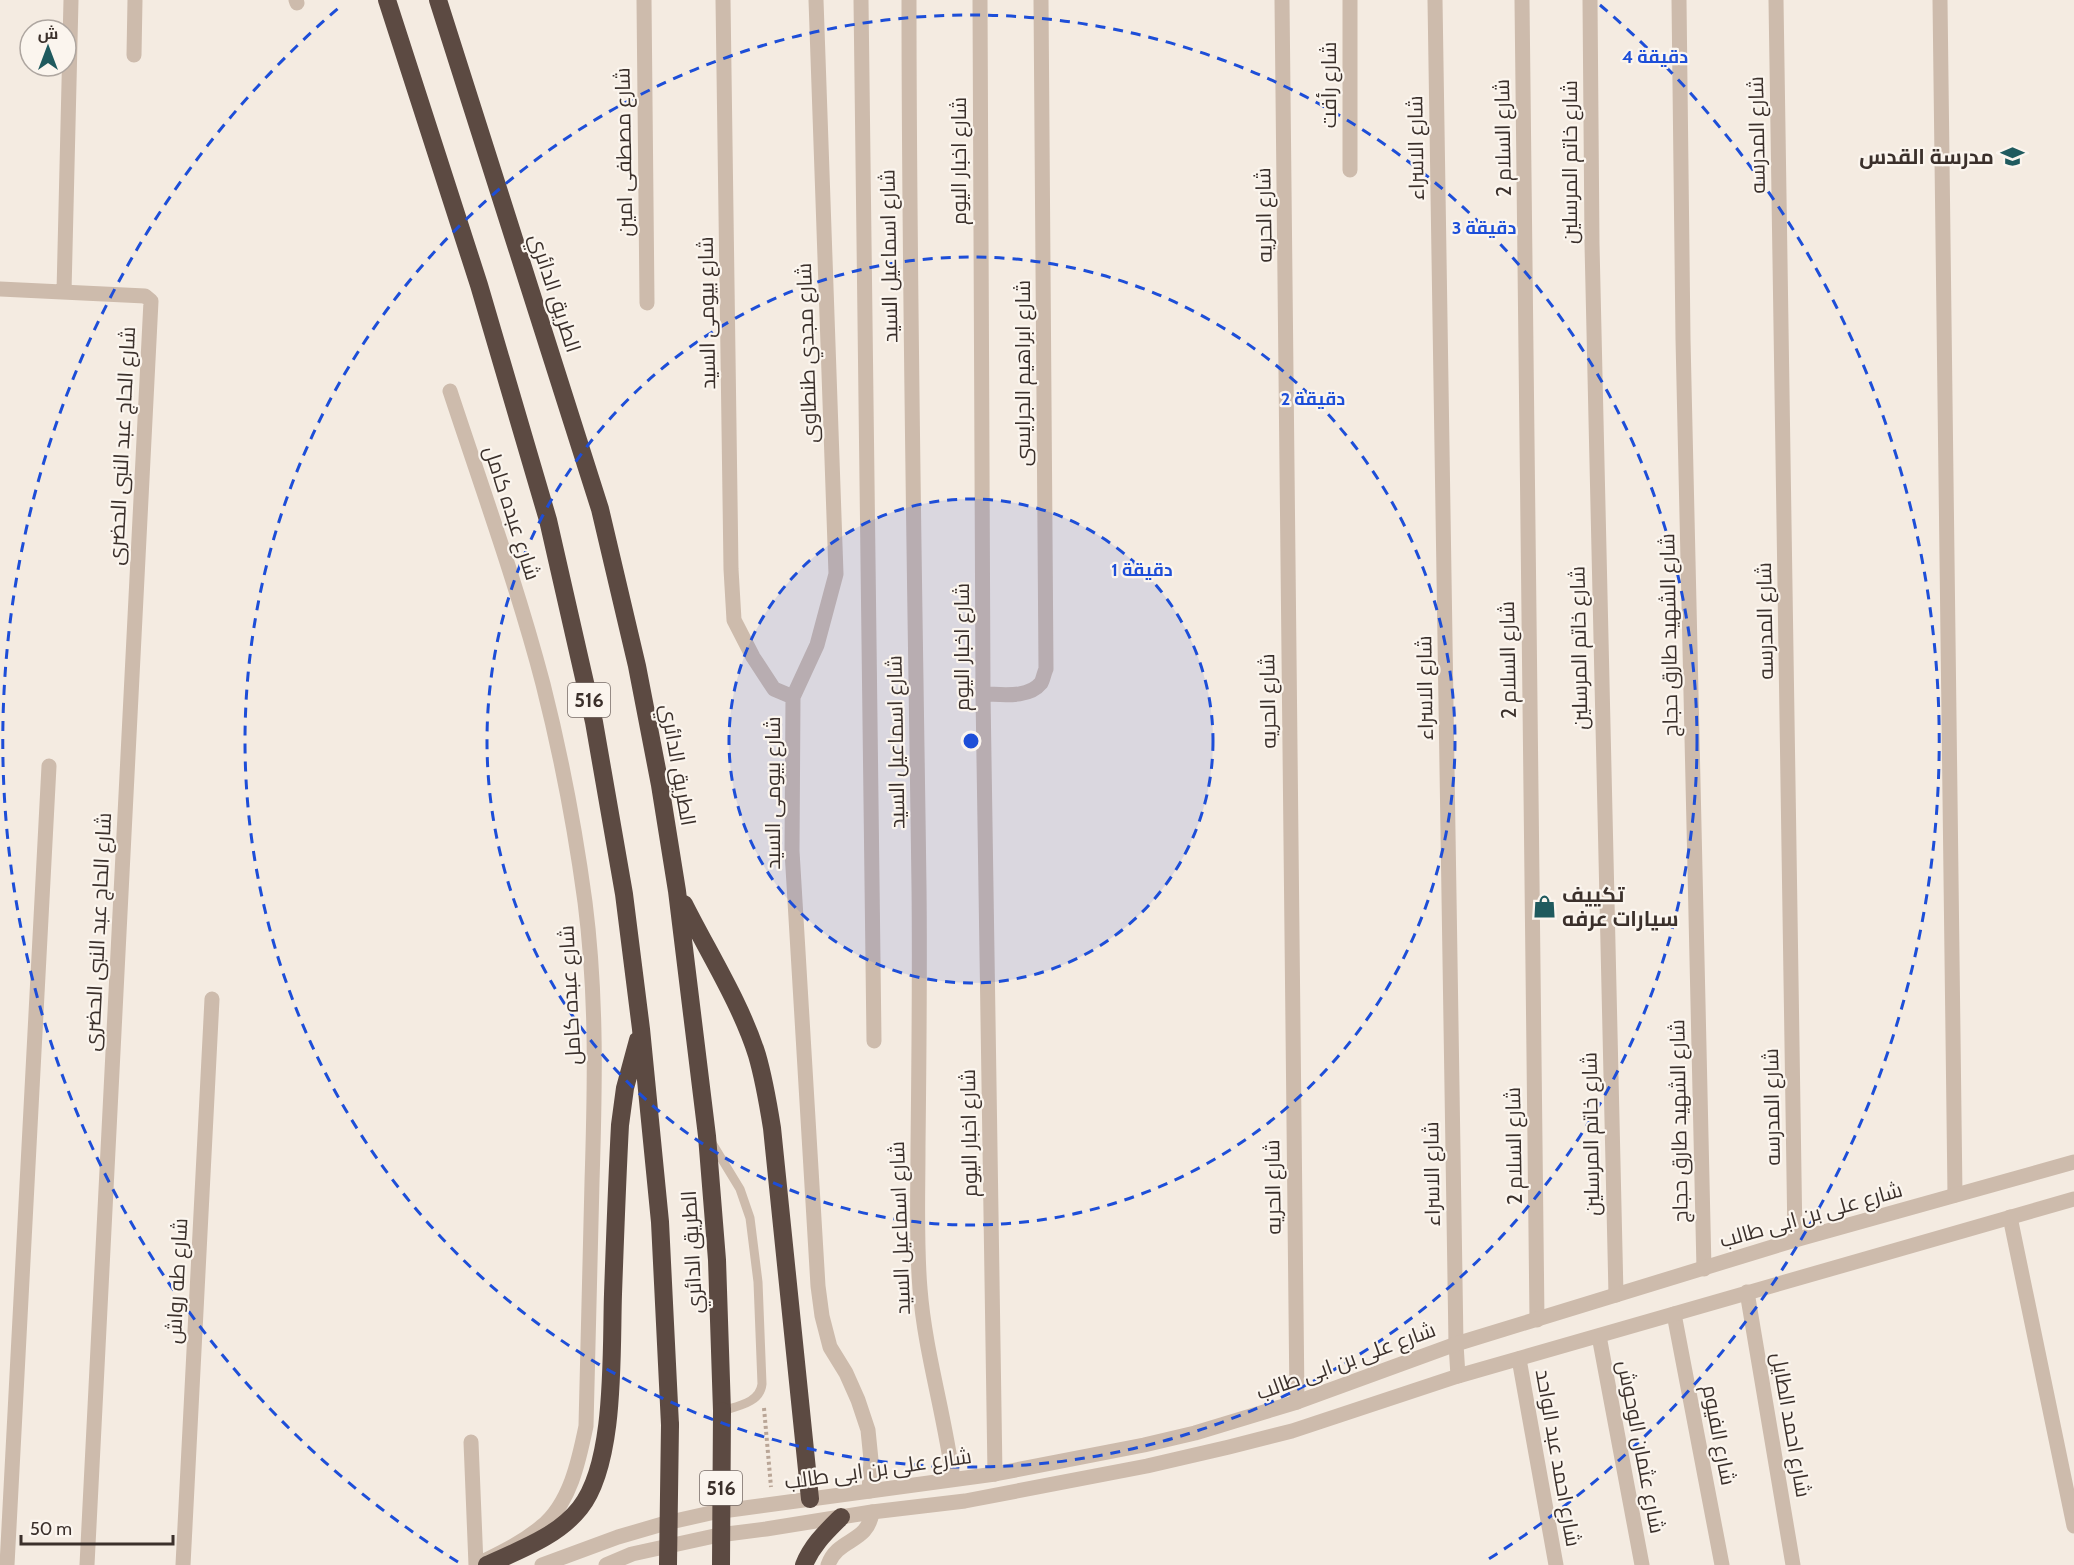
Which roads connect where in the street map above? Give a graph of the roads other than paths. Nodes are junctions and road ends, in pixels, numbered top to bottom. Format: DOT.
graph roads {
  1 [pos="71,0"];
  2 [pos="135,0"];
  3 [pos="387,0"];
  4 [pos="438,0"];
  5 [pos="644,0"];
  6 [pos="723,0"];
  7 [pos="816,0"];
  8 [pos="861,0"];
  9 [pos="909,0"];
  10 [pos="980,0"];
  11 [pos="1041,0"];
  12 [pos="1282,0"];
  13 [pos="1350,0"];
  14 [pos="1435,0"];
  15 [pos="1522,0"];
  16 [pos="1590,0"];
  17 [pos="1679,0"];
  18 [pos="1776,0"];
  19 [pos="1940,0"];
  20 [pos="134,55"];
  21 [pos="1350,170"];
  22 [pos="0,289"];
  23 [pos="64,292"];
  24 [pos="647,303"];
  25 [pos="450,391"];
  26 [pos="983,694"];
  27 [pos="793,697"];
  28 [pos="49,766"];
  29 [pos="677,891"];
  30 [pos="212,999"];
  31 [pos="641,1029"];
  32 [pos="873,1041"];
  33 [pos="708,1137"];
  34 [pos="2074,1162"];
  35 [pos="1955,1195"];
  36 [pos="2074,1199"];
  37 [pos="2010,1217"];
  38 [pos="1795,1240"];
  39 [pos="1704,1269"];
  40 [pos="1747,1292"];
  41 [pos="1616,1296"];
  42 [pos="1674,1314"];
  43 [pos="1537,1320"];
  44 [pos="1599,1336"];
  45 [pos="1456,1344"];
  46 [pos="1519,1359"];
  47 [pos="1458,1376"];
  48 [pos="1297,1402"];
  49 [pos="722,1411"];
  50 [pos="471,1442"];
  51 [pos="995,1474"];
  52 [pos="953,1479"];
  53 [pos="869,1491"];
  54 [pos="810,1499"];
  55 [pos="872,1512"];
  56 [pos="841,1517"];
  57 [pos="2074,1526"];
  58 [pos="7,1565"];
  59 [pos="87,1565"];
  60 [pos="183,1565"];
  61 [pos="476,1565"];
  62 [pos="487,1565"];
  63 [pos="542,1565"];
  64 [pos="606,1565"];
  65 [pos="668,1565"];
  66 [pos="721,1565"];
  67 [pos="804,1565"];
  68 [pos="828,1565"];
  69 [pos="1556,1565"];
  70 [pos="1642,1565"];
  71 [pos="1722,1565"];
  72 [pos="1793,1565"];
  1 -- 23 [label="street"];
  2 -- 20 [label="street"];
  3 -- 31 [label="highway, الطريق الدائري / 516"];
  4 -- 29 [label="highway, الطريق الدائري / 516"];
  5 -- 24 [label="street, شارع مصطفى امين"];
  6 -- 27 [label="street, شارع بيومى السيد"];
  7 -- 27 [label="street, شارع مجدي طنطاوى"];
  8 -- 32 [label="street, شارع اسماعيل السيد"];
  9 -- 52 [label="street, شارع اسماعيل السيد"];
  10 -- 26 [label="street, شارع اخبار اليوم"];
  11 -- 26 [label="street, شارع ابراهيم الجرايسى"];
  12 -- 48 [label="street, شارع الحريه"];
  13 -- 21 [label="street, شارع رأفت"];
  14 -- 45 [label="street, شارع الاسراء"];
  15 -- 43 [label="street, شارع السلام 2"];
  16 -- 41 [label="street, شارع خاتم المرسلين"];
  17 -- 39 [label="street, شارع الشهيد طارق حجاج"];
  18 -- 38 [label="street, شارع المدرسه"];
  19 -- 35 [label="street"];
  22 -- 23 [label="street"];
  23 -- 59 [label="street, شارع الحاج عبد النبى الحضرى"];
  25 -- 61 [label="street, شارع عبده كامل"];
  26 -- 51 [label="street, شارع اخبار اليوم"];
  27 -- 53 [label="street, شارع بيومى السيد"];
  28 -- 58 [label="street"];
  29 -- 33 [label="highway, الطريق الدائري / 516"];
  29 -- 54 [label="highway"];
  30 -- 60 [label="street, شارع طه رواش"];
  31 -- 62 [label="highway"];
  31 -- 65 [label="highway, الطريق الدائري / 516, bridge"];
  33 -- 49 [label="highway, الطريق الدائري / 516"];
  33 -- 49 [label="lane"];
  34 -- 35 [label="street, شارع على بن ابى طالب"];
  35 -- 38 [label="street, شارع على بن ابى طالب"];
  36 -- 37 [label="street, شارع على بن ابى طالب"];
  37 -- 40 [label="street, شارع على بن ابى طالب"];
  37 -- 57 [label="street"];
  38 -- 39 [label="street, شارع على بن ابى طالب"];
  39 -- 41 [label="street, شارع على بن ابى طالب"];
  40 -- 42 [label="street, شارع على بن ابى طالب"];
  40 -- 72 [label="street, شارع احمد الطايل"];
  41 -- 43 [label="street, شارع على بن ابى طالب"];
  42 -- 44 [label="street, شارع على بن ابى طالب"];
  42 -- 71 [label="street, شارع الفيوم"];
  43 -- 45 [label="street, شارع على بن ابى طالب"];
  44 -- 46 [label="street, شارع على بن ابى طالب"];
  44 -- 70 [label="street, شارع عثمان الوحوش"];
  45 -- 47 [label="street, شارع الاسراء"];
  45 -- 48 [label="street, شارع على بن ابى طالب"];
  46 -- 47 [label="street, شارع على بن ابى طالب"];
  46 -- 69 [label="street, شارع احمد عبد الواحد"];
  47 -- 55 [label="street, شارع على بن ابى طالب"];
  48 -- 51 [label="street, شارع على بن ابى طالب"];
  49 -- 66 [label="highway, الطريق الدائري / 516, bridge"];
  50 -- 61 [label="street"];
  51 -- 52 [label="street, شارع على بن ابى طالب"];
  52 -- 53 [label="street, شارع على بن ابى طالب"];
  53 -- 54 [label="street, شارع على بن ابى طالب"];
  54 -- 63 [label="street, شارع على بن ابى طالب"];
  55 -- 56 [label="street, شارع على بن ابى طالب"];
  55 -- 68 [label="street"];
  56 -- 64 [label="street, شارع على بن ابى طالب"];
  56 -- 67 [label="highway"];
}
